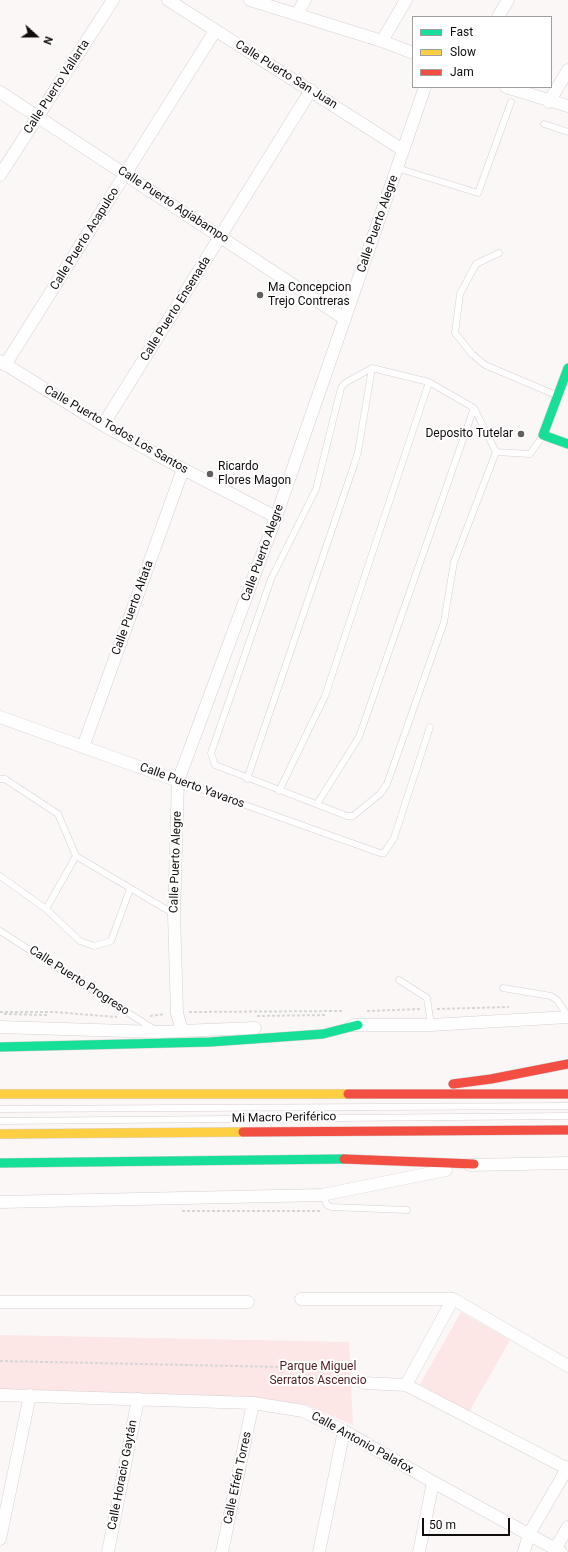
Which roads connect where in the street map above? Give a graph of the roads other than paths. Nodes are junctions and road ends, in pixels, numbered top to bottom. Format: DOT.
graph roads {
  1 [pos="113,0"];
  2 [pos="168,0"];
  3 [pos="250,0"];
  4 [pos="305,0"];
  5 [pos="406,0"];
  6 [pos="508,0"];
  7 [pos="297,14"];
  8 [pos="499,16"];
  9 [pos="215,31"];
  10 [pos="382,41"];
  11 [pos="412,53"];
  12 [pos="568,70"];
  13 [pos="425,88"];
  14 [pos="509,88"];
  15 [pos="312,90"];
  16 [pos="0,92"];
  17 [pos="511,102"];
  18 [pos="550,102"];
  19 [pos="568,106"];
  20 [pos="38,117"];
  21 [pos="544,124"];
  22 [pos="568,132"];
  23 [pos="403,150"];
  24 [pos="397,168"];
  25 [pos="125,174"];
  26 [pos="0,175"];
  27 [pos="221,237"];
  28 [pos="499,253"];
  29 [pos="345,319"];
  30 [pos="3,363"];
  31 [pos="372,368"];
  32 [pos="568,368"];
  33 [pos="429,382"];
  34 [pos="558,396"];
  35 [pos="474,408"];
  36 [pos="103,425"];
  37 [pos="543,435"];
  38 [pos="568,444"];
  39 [pos="496,452"];
  40 [pos="183,470"];
  41 [pos="276,517"];
  42 [pos="0,717"];
  43 [pos="430,727"];
  44 [pos="83,747"];
  45 [pos="0,779"];
  46 [pos="247,779"];
  47 [pos="178,781"];
  48 [pos="279,791"];
  49 [pos="317,804"];
  50 [pos="76,856"];
  51 [pos="0,876"];
  52 [pos="130,889"];
  53 [pos="46,909"];
  54 [pos="174,914"];
  55 [pos="0,931"];
  56 [pos="399,980"];
  57 [pos="503,988"];
  58 [pos="568,1017"];
  59 [pos="358,1025"];
  60 [pos="431,1025"];
  61 [pos="0,1027"];
  62 [pos="182,1031"];
  63 [pos="158,1032"];
  64 [pos="0,1047"];
  65 [pos="568,1064"];
  66 [pos="385,1093"];
  67 [pos="0,1094"];
  68 [pos="568,1094"];
  69 [pos="568,1106"];
  70 [pos="0,1109"];
  71 [pos="568,1116"];
  72 [pos="0,1121"];
  73 [pos="568,1130"];
  74 [pos="359,1131"];
  75 [pos="0,1134"];
  76 [pos="317,1142"];
  77 [pos="310,1150"];
  78 [pos="100,1152"];
  79 [pos="0,1156"];
  80 [pos="360,1159"];
  81 [pos="0,1163"];
  82 [pos="568,1163"];
  83 [pos="474,1164"];
  84 [pos="322,1195"];
  85 [pos="0,1202"];
  86 [pos="407,1210"];
  87 [pos="424,1299"];
  88 [pos="453,1299"];
  89 [pos="301,1300"];
  90 [pos="0,1302"];
  91 [pos="248,1302"];
  92 [pos="440,1322"];
  93 [pos="568,1366"];
  94 [pos="364,1383"];
  95 [pos="406,1385"];
  96 [pos="0,1395"];
  97 [pos="30,1395"];
  98 [pos="138,1399"];
  99 [pos="253,1403"];
  100 [pos="344,1431"];
  101 [pos="568,1468"];
  102 [pos="433,1482"];
  103 [pos="568,1527"];
  104 [pos="529,1534"];
  105 [pos="0,1539"];
  106 [pos="558,1551"];
  107 [pos="108,1552"];
  108 [pos="222,1552"];
  109 [pos="319,1552"];
  110 [pos="419,1552"];
  111 [pos="524,1552"];
  1 -- 20 [label="street, Calle Puerto Vallarta"];
  2 -- 9 [label="street, Calle Puerto San Juan"];
  3 -- 7 [label="street"];
  4 -- 7 [label="street"];
  5 -- 10 [label="street"];
  6 -- 8 [label="street"];
  7 -- 10 [label="street"];
  9 -- 15 [label="street, Calle Puerto San Juan"];
  9 -- 25 [label="street, Calle Puerto Acapulco"];
  10 -- 11 [label="street"];
  12 -- 18 [label="street"];
  13 -- 23 [label="street, Calle Puerto Alegre"];
  14 -- 18 [label="street"];
  15 -- 23 [label="street, Calle Puerto San Juan"];
  15 -- 27 [label="street, Calle Puerto Ensenada"];
  16 -- 20 [label="street, Calle Puerto Agiabampo"];
  17 -- 24 [label="lane"];
  18 -- 19 [label="street"];
  20 -- 25 [label="street, Calle Puerto Agiabampo"];
  20 -- 26 [label="street, Calle Puerto Vallarta"];
  21 -- 22 [label="lane"];
  23 -- 24 [label="street, Calle Puerto Alegre"];
  24 -- 29 [label="street, Calle Puerto Alegre"];
  25 -- 27 [label="street, Calle Puerto Agiabampo"];
  25 -- 30 [label="street, Calle Puerto Acapulco"];
  27 -- 29 [label="street, Calle Puerto Agiabampo"];
  27 -- 36 [label="street, Calle Puerto Ensenada"];
  28 -- 34 [label="lane"];
  29 -- 41 [label="street, Calle Puerto Alegre"];
  30 -- 36 [label="street, Calle Puerto Todos Los Santos"];
  31 -- 33 [label="lane"];
  31 -- 46 [label="lane"];
  31 -- 46 [label="lane"];
  32 -- 34 [label="main road"];
  33 -- 35 [label="lane"];
  33 -- 48 [label="lane"];
  34 -- 37 [label="main road"];
  35 -- 39 [label="lane"];
  35 -- 49 [label="lane"];
  36 -- 40 [label="street, Calle Puerto Todos Los Santos"];
  37 -- 38 [label="main road"];
  37 -- 39 [label="lane"];
  39 -- 49 [label="lane"];
  40 -- 41 [label="street, Calle Puerto Todos Los Santos"];
  40 -- 44 [label="street, Calle Puerto Altata"];
  41 -- 47 [label="street, Calle Puerto Alegre"];
  42 -- 44 [label="street, Calle Puerto Yavaros"];
  43 -- 47 [label="lane, Calle Puerto Yavaros"];
  44 -- 47 [label="street, Calle Puerto Yavaros"];
  45 -- 50 [label="lane"];
  46 -- 48 [label="lane"];
  47 -- 54 [label="street, Calle Puerto Alegre"];
  48 -- 49 [label="lane"];
  50 -- 52 [label="lane"];
  50 -- 53 [label="lane"];
  51 -- 53 [label="lane"];
  52 -- 53 [label="lane"];
  52 -- 54 [label="lane"];
  54 -- 62 [label="street, Calle Puerto Alegre"];
  55 -- 63 [label="lane, Calle Puerto Progreso"];
  56 -- 60 [label="lane"];
  57 -- 58 [label="lane"];
  58 -- 60 [label="street"];
  59 -- 60 [label="street"];
  59 -- 62 [label="street"];
  59 -- 64 [label="main road"];
  61 -- 63 [label="street"];
  62 -- 63 [label="street"];
  65 -- 66 [label="main road"];
  66 -- 67 [label="main road"];
  66 -- 68 [label="main road"];
  69 -- 70 [label="lane, Mi Macro Periférico"];
  71 -- 72 [label="lane, Mi Macro Periférico"];
  73 -- 74 [label="main road"];
  74 -- 75 [label="main road"];
  74 -- 76 [label="main road"];
  77 -- 80 [label="main road"];
  78 -- 79 [label="main road"];
  80 -- 81 [label="main road"];
  80 -- 83 [label="main road"];
  82 -- 83 [label="street"];
  83 -- 84 [label="street"];
  84 -- 85 [label="street"];
  84 -- 86 [label="lane"];
  87 -- 88 [label="street"];
  87 -- 89 [label="street"];
  87 -- 92 [label="street"];
  88 -- 92 [label="street"];
  88 -- 93 [label="street"];
  90 -- 91 [label="street"];
  92 -- 95 [label="street"];
  94 -- 95 [label="street"];
  95 -- 101 [label="street"];
  96 -- 97 [label="street, Calle Antonio Palafox"];
  97 -- 98 [label="street, Calle Antonio Palafox"];
  97 -- 105 [label="street"];
  98 -- 99 [label="street, Calle Antonio Palafox"];
  98 -- 107 [label="street, Calle Horacio Gaytán"];
  99 -- 100 [label="street, Calle Antonio Palafox"];
  99 -- 108 [label="street, Calle Efrén Torres"];
  100 -- 102 [label="street, Calle Antonio Palafox"];
  100 -- 109 [label="street"];
  101 -- 104 [label="street"];
  102 -- 104 [label="street, Calle Antonio Palafox"];
  102 -- 110 [label="street"];
  103 -- 106 [label="street"];
  104 -- 106 [label="street, Calle Antonio Palafox"];
  104 -- 111 [label="street"];
}
